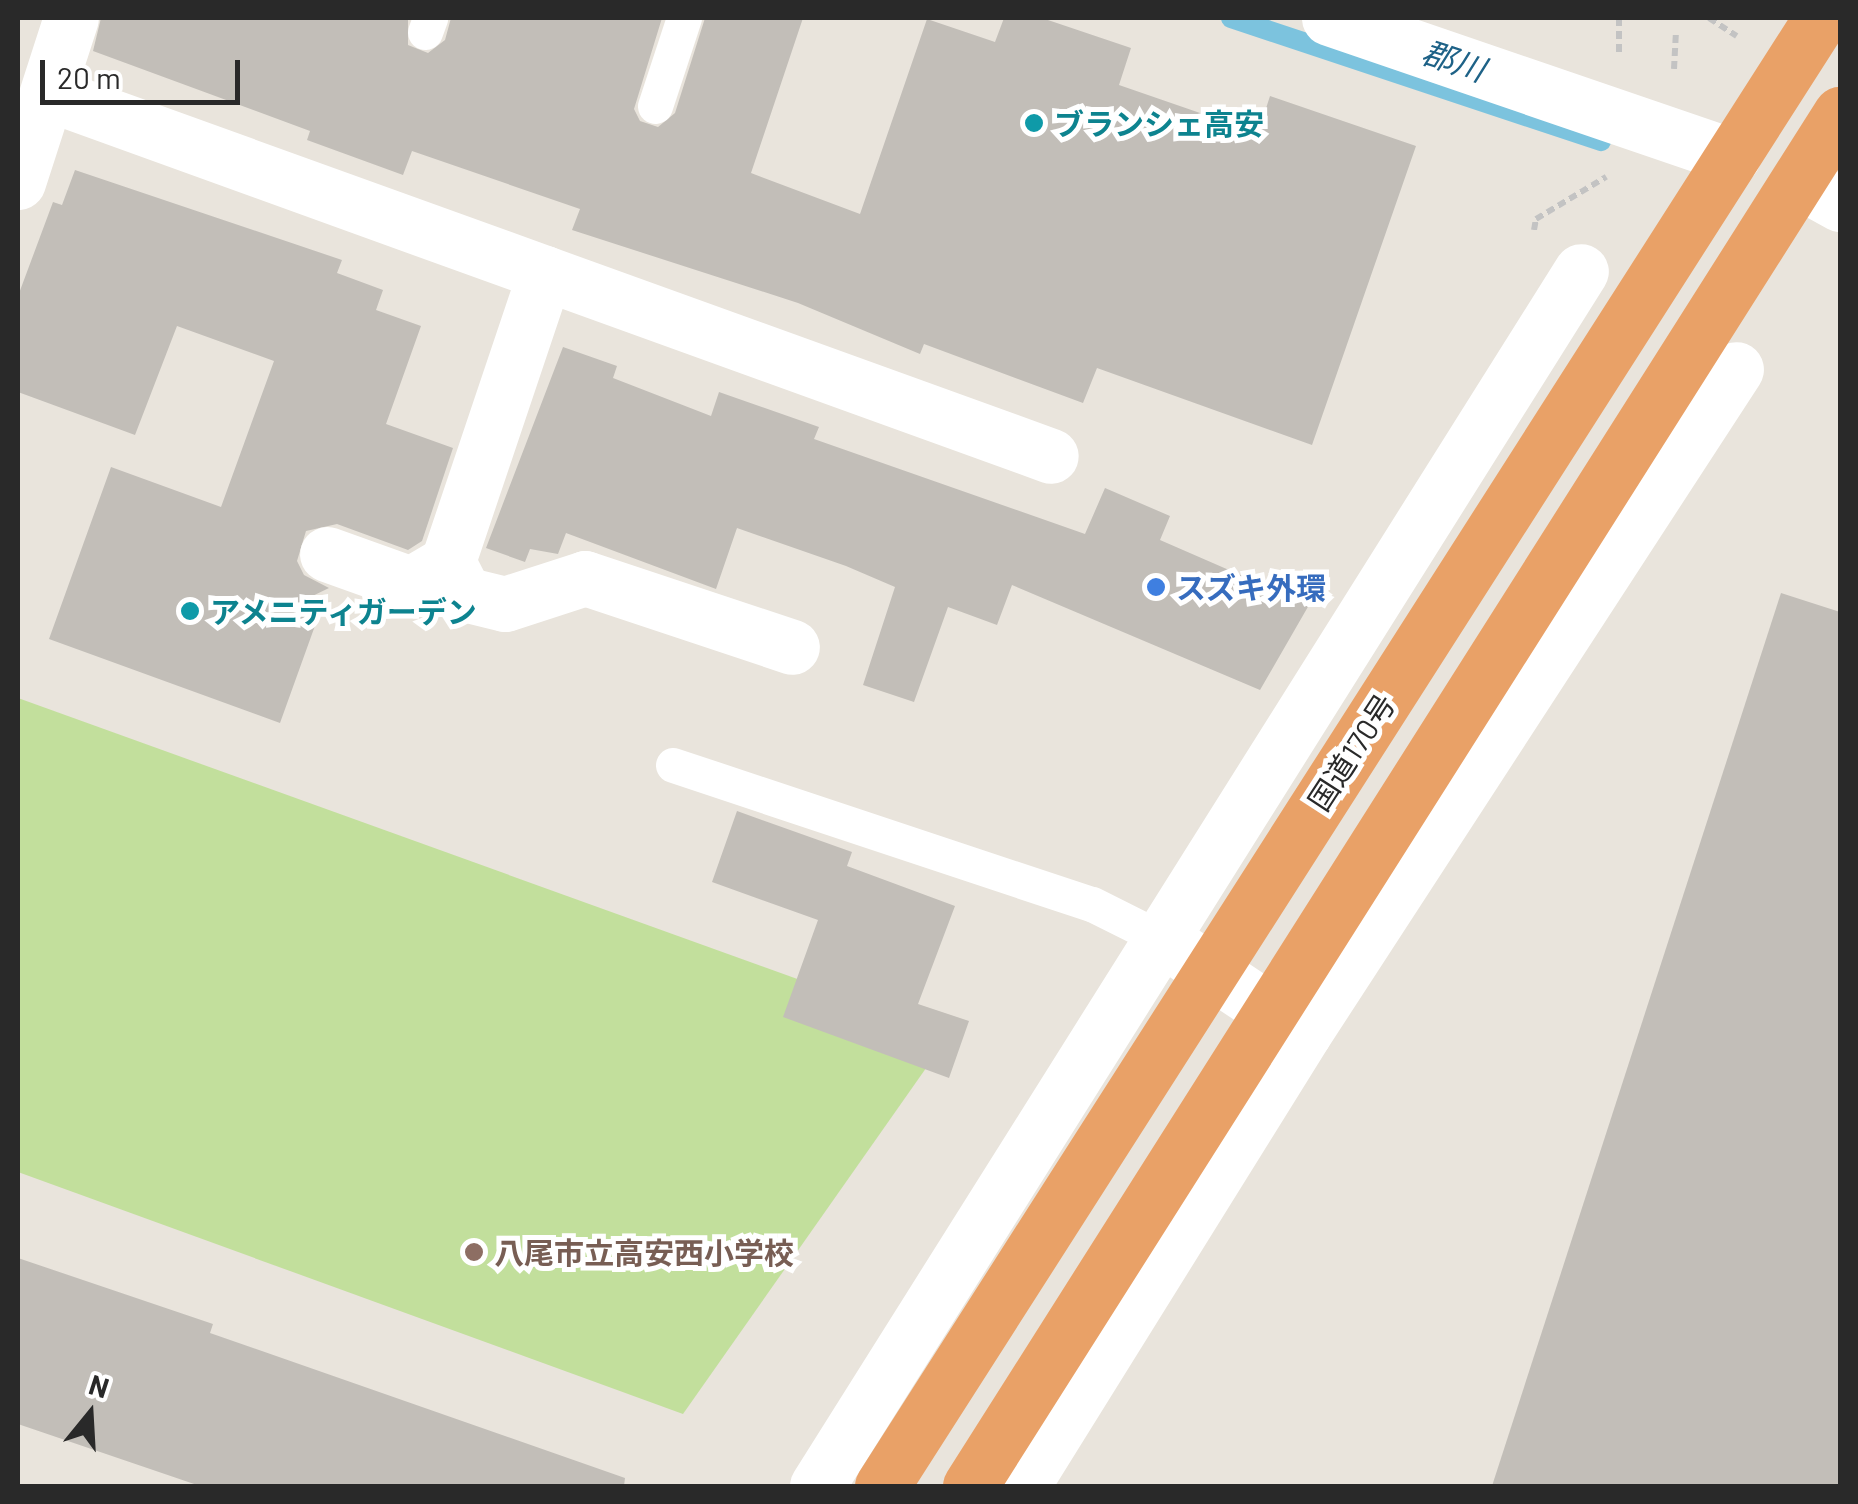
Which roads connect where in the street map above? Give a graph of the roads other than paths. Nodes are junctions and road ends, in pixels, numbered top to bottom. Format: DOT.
graph roads {
  1 [pos="71,18"];
  2 [pos="684,18"];
  3 [pos="1328,18"];
  4 [pos="1821,18"];
  5 [pos="49,94"];
  6 [pos="655,106"];
  7 [pos="1840,114"];
  8 [pos="1733,156"];
  9 [pos="18,182"];
  10 [pos="1819,192"];
  11 [pos="1582,271"];
  12 [pos="546,273"];
  13 [pos="1736,369"];
  14 [pos="1051,456"];
  15 [pos="327,554"];
  16 [pos="448,562"];
  17 [pos="792,647"];
  18 [pos="673,765"];
  19 [pos="1162,939"];
  20 [pos="1211,970"];
  21 [pos="1288,1022"];
  22 [pos="818,1486"];
  23 [pos="882,1486"];
  24 [pos="970,1486"];
  25 [pos="1022,1486"];
  1 -- 5 [label="street"];
  2 -- 6 [label="lane"];
  3 -- 8 [label="street"];
  4 -- 8 [label="highway, 国道170号"];
  5 -- 9 [label="street"];
  5 -- 12 [label="street"];
  7 -- 10 [label="highway"];
  8 -- 20 [label="highway, 国道170号"];
  10 -- 21 [label="highway"];
  11 -- 19 [label="street"];
  12 -- 14 [label="street"];
  12 -- 16 [label="street"];
  13 -- 21 [label="street"];
  15 -- 16 [label="street"];
  16 -- 17 [label="street"];
  18 -- 19 [label="lane"];
  19 -- 20 [label="street"];
  19 -- 22 [label="street"];
  20 -- 21 [label="street"];
  20 -- 23 [label="highway, 国道170号"];
  21 -- 24 [label="highway"];
  21 -- 25 [label="street"];
}
